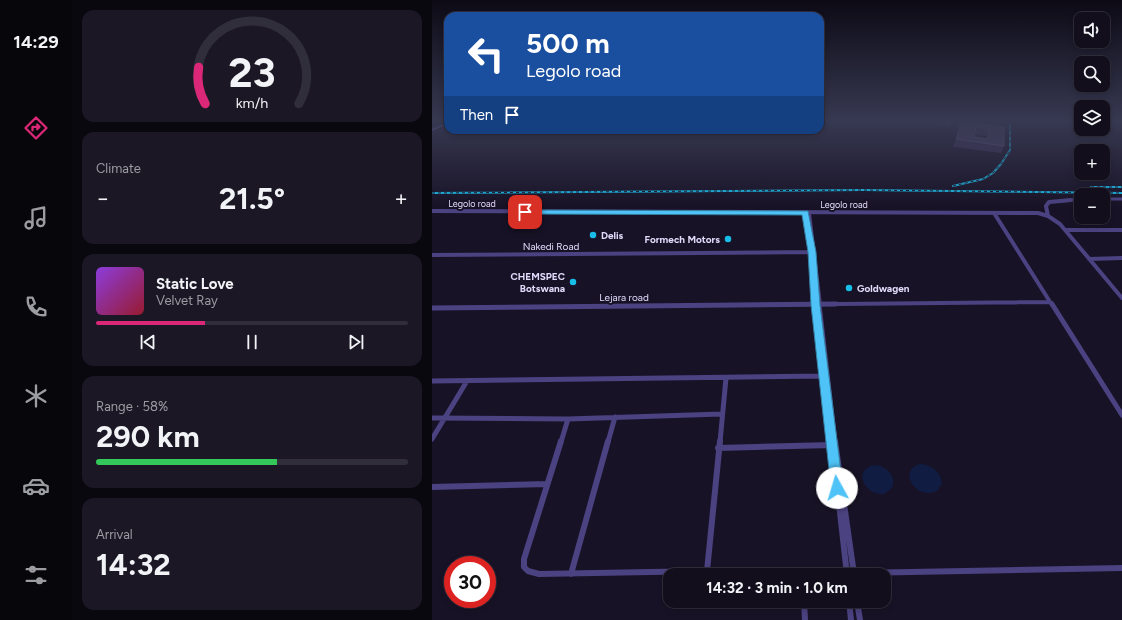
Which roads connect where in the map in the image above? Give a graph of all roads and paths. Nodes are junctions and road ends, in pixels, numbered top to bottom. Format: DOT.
graph roads {
  1 [pos="1110,199"];
  2 [pos="1122,199"];
  3 [pos="1074,200"];
  4 [pos="432,211"];
  5 [pos="807,213"];
  6 [pos="994,214"];
  7 [pos="1048,216"];
  8 [pos="1066,230"];
  9 [pos="1122,230"];
  10 [pos="813,252"];
  11 [pos="432,255"];
  12 [pos="1089,258"];
  13 [pos="1122,258"];
  14 [pos="1122,298"];
  15 [pos="1050,302"];
  16 [pos="818,305"];
  17 [pos="432,308"];
  18 [pos="824,376"];
  19 [pos="726,378"];
  20 [pos="432,381"];
  21 [pos="467,381"];
  22 [pos="721,414"];
  23 [pos="1122,415"];
  24 [pos="615,417"];
  25 [pos="432,418"];
  26 [pos="444,418"];
  27 [pos="568,419"];
  28 [pos="432,440"];
  29 [pos="832,445"];
  30 [pos="718,448"];
  31 [pos="547,484"];
  32 [pos="432,487"];
  33 [pos="707,568"];
  34 [pos="849,568"];
  35 [pos="849,568"];
  36 [pos="1122,568"];
  37 [pos="663,572"];
  38 [pos="891,573"];
  39 [pos="571,574"];
  40 [pos="804,608"];
  41 [pos="850,608"];
  42 [pos="858,608"];
  43 [pos="805,620"];
  44 [pos="851,620"];
  45 [pos="860,620"];
  1 -- 2 [label="street"];
  3 -- 7 [label="street"];
  4 -- 5 [label="street, Legolo road"];
  5 -- 6 [label="street, Legolo road"];
  5 -- 10 [label="street"];
  6 -- 7 [label="street, Legolo road"];
  6 -- 15 [label="street"];
  7 -- 8 [label="street, Legolo road"];
  8 -- 9 [label="street"];
  8 -- 12 [label="street, Legolo road"];
  10 -- 11 [label="street, Nakedi Road"];
  10 -- 16 [label="street"];
  12 -- 13 [label="street"];
  12 -- 14 [label="street, Legolo road"];
  15 -- 16 [label="street, Lejara road"];
  15 -- 23 [label="street"];
  16 -- 17 [label="street, Lejara road"];
  16 -- 18 [label="street"];
  16 -- 34 [label="street"];
  18 -- 19 [label="street"];
  18 -- 29 [label="street"];
  19 -- 21 [label="street"];
  19 -- 22 [label="street"];
  20 -- 21 [label="street"];
  21 -- 26 [label="street"];
  22 -- 24 [label="street"];
  22 -- 30 [label="street"];
  24 -- 27 [label="street"];
  24 -- 39 [label="street"];
  25 -- 26 [label="street"];
  26 -- 27 [label="street"];
  26 -- 28 [label="street"];
  27 -- 31 [label="street"];
  29 -- 30 [label="street"];
  29 -- 35 [label="street"];
  30 -- 33 [label="street"];
  31 -- 32 [label="street"];
  31 -- 39 [label="street"];
  36 -- 38 [label="street"];
  37 -- 39 [label="street"];
  40 -- 43 [label="street"];
  41 -- 44 [label="street"];
  42 -- 45 [label="street"];
}
